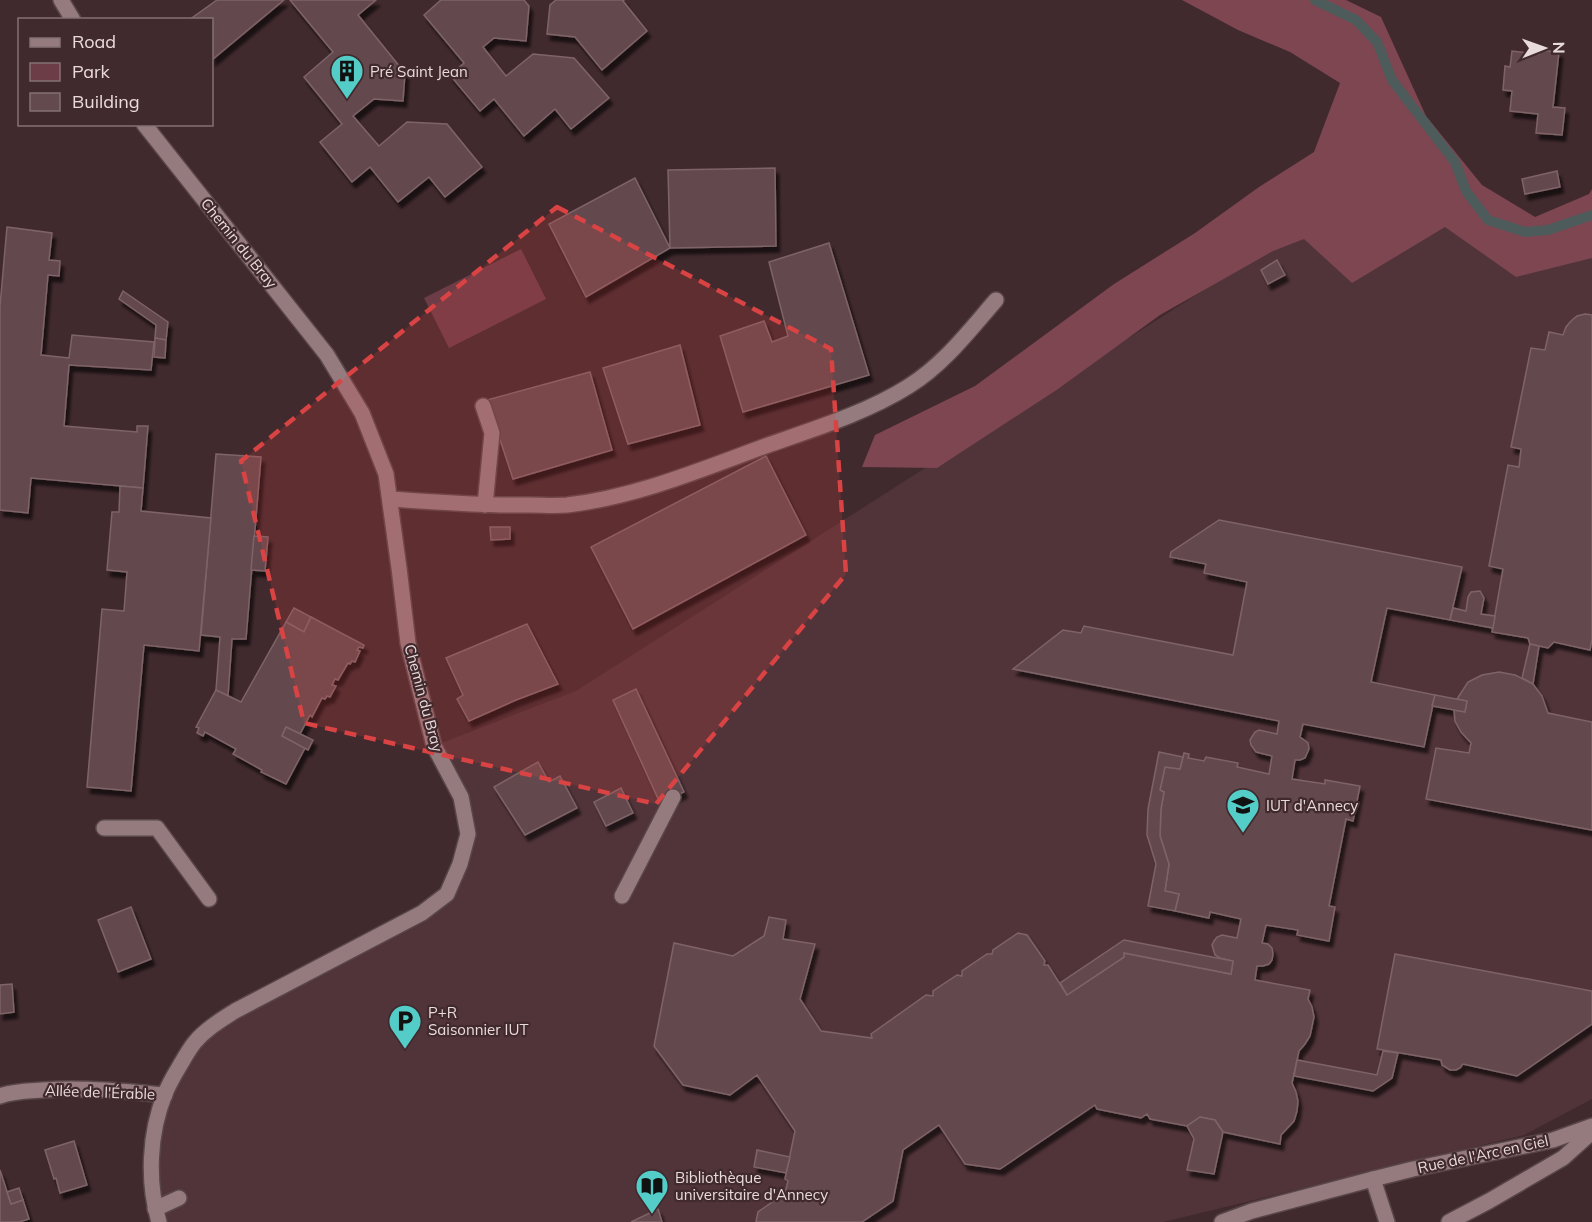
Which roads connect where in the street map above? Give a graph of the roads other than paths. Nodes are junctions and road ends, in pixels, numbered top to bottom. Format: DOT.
graph roads {
  1 [pos="61,0"];
  2 [pos="72,18"];
  3 [pos="146,126"];
  4 [pos="996,300"];
  5 [pos="483,406"];
  6 [pos="390,499"];
  7 [pos="485,505"];
  8 [pos="673,797"];
  9 [pos="104,828"];
  10 [pos="622,897"];
  11 [pos="209,899"];
  12 [pos="165,1095"];
  13 [pos="0,1096"];
  14 [pos="1592,1126"];
  15 [pos="1592,1132"];
  16 [pos="1373,1179"];
  17 [pos="179,1198"];
  18 [pos="157,1215"];
  19 [pos="1222,1222"];
  20 [pos="1387,1222"];
  21 [pos="1449,1222"];
  1 -- 2 [label="street"];
  3 -- 6 [label="street, Chemin du Bray"];
  4 -- 7 [label="street"];
  5 -- 7 [label="street"];
  6 -- 7 [label="street"];
  6 -- 12 [label="street, Chemin du Bray"];
  8 -- 10 [label="street"];
  9 -- 11 [label="street"];
  12 -- 13 [label="street, Allée de l'Érable"];
  12 -- 18 [label="street, Chemin du Bray"];
  14 -- 16 [label="street, Rue de l'Arc en Ciel"];
  15 -- 21 [label="street, Rue de l'Arc en Ciel"];
  16 -- 19 [label="street, Rue de l'Arc en Ciel"];
  16 -- 20 [label="street"];
  17 -- 18 [label="street"];
}
